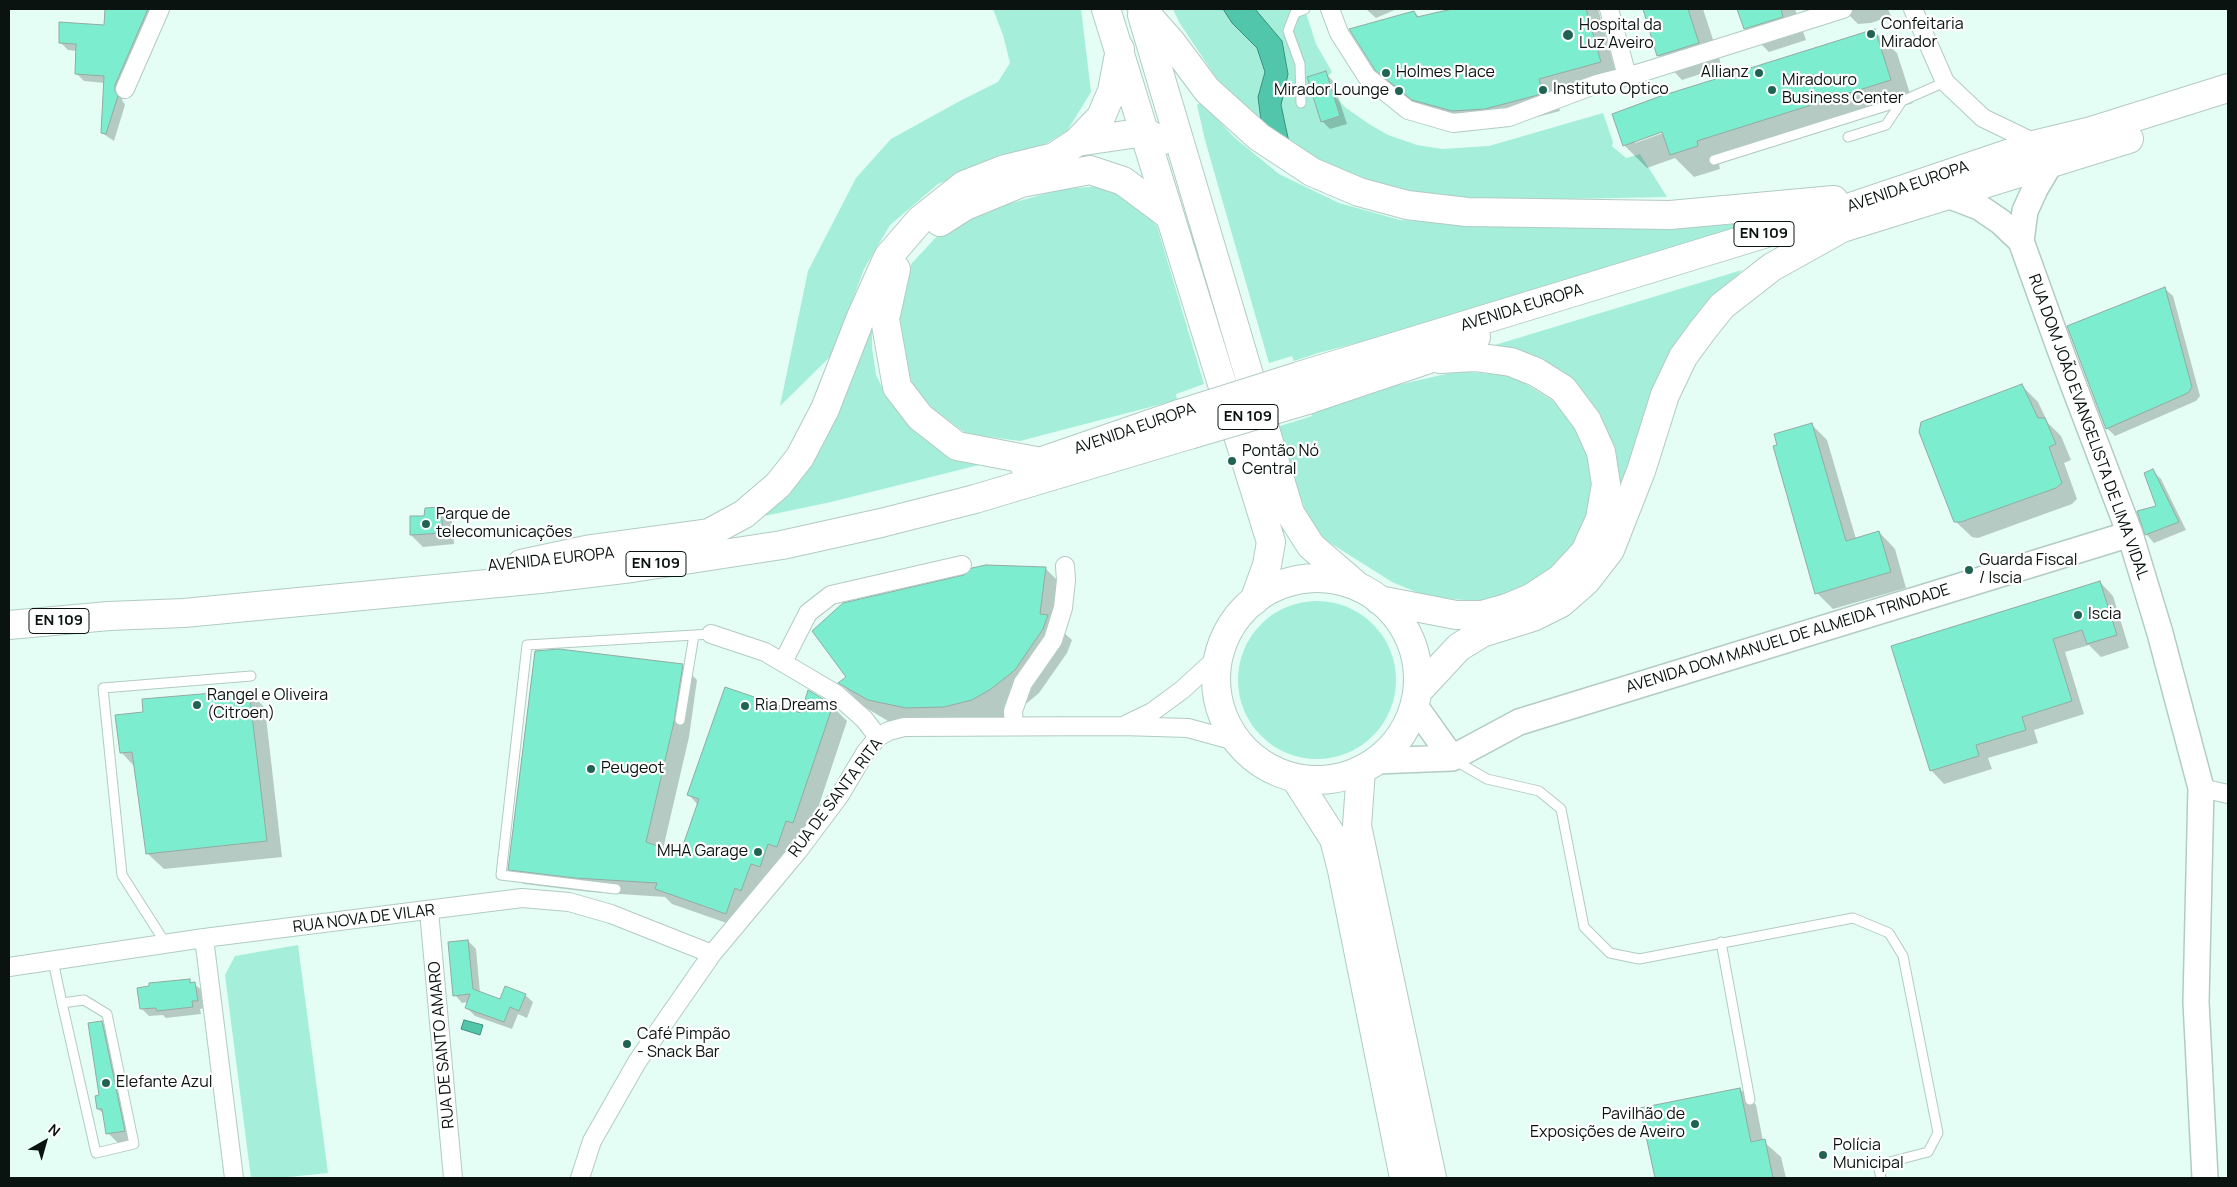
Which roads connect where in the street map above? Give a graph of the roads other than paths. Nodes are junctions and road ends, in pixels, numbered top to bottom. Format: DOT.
graph roads {
  1 [pos="160,9"];
  2 [pos="1106,9"];
  3 [pos="1141,9"];
  4 [pos="1304,9"];
  5 [pos="1330,9"];
  6 [pos="1609,9"];
  7 [pos="1843,9"];
  8 [pos="1913,9"];
  9 [pos="1120,49"];
  10 [pos="1627,76"];
  11 [pos="1945,82"];
  12 [pos="2228,88"];
  13 [pos="125,89"];
  14 [pos="1902,101"];
  15 [pos="1301,103"];
  16 [pos="2228,107"];
  17 [pos="1145,132"];
  18 [pos="1848,137"];
  19 [pos="1077,142"];
  20 [pos="2044,153"];
  21 [pos="1714,160"];
  22 [pos="1192,185"];
  23 [pos="1880,195"];
  24 [pos="1950,196"];
  25 [pos="1170,216"];
  26 [pos="1844,227"];
  27 [pos="2021,241"];
  28 [pos="1429,359"];
  29 [pos="1303,388"];
  30 [pos="1186,424"];
  31 [pos="1041,462"];
  32 [pos="2130,534"];
  33 [pos="521,564"];
  34 [pos="962,565"];
  35 [pos="1065,566"];
  36 [pos="1370,594"];
  37 [pos="1254,600"];
  38 [pos="9,613"];
  39 [pos="9,625"];
  40 [pos="702,634"];
  41 [pos="1218,657"];
  42 [pos="783,662"];
  43 [pos="251,676"];
  44 [pos="1416,699"];
  45 [pos="680,720"];
  46 [pos="1014,726"];
  47 [pos="1122,726"];
  48 [pos="878,737"];
  49 [pos="1239,742"];
  50 [pos="1452,758"];
  51 [pos="1369,766"];
  52 [pos="1295,778"];
  53 [pos="2201,788"];
  54 [pos="2228,794"];
  55 [pos="616,889"];
  56 [pos="429,911"];
  57 [pos="204,938"];
  58 [pos="1721,942"];
  59 [pos="166,944"];
  60 [pos="712,954"];
  61 [pos="53,961"];
  62 [pos="9,967"];
  63 [pos="62,1003"];
  64 [pos="1750,1100"];
  65 [pos="234,1178"];
  66 [pos="453,1178"];
  67 [pos="580,1178"];
  68 [pos="1404,1178"];
  69 [pos="1432,1178"];
  70 [pos="1881,1178"];
  71 [pos="2205,1178"];
  1 -- 13 [label="street"];
  2 -- 9 [label="main road"];
  3 -- 22 [label="main road"];
  3 -- 23 [label="main road"];
  4 -- 15 [label="lane"];
  5 -- 10 [label="street"];
  6 -- 10 [label="street"];
  7 -- 10 [label="street"];
  8 -- 11 [label="street"];
  9 -- 17 [label="main road"];
  9 -- 19 [label="main road"];
  11 -- 14 [label="lane"];
  11 -- 20 [label="street"];
  12 -- 20 [label="main road, AVENIDA EUROPA / EN 109"];
  14 -- 18 [label="lane"];
  14 -- 21 [label="lane"];
  16 -- 20 [label="main road, AVENIDA EUROPA / EN 109"];
  17 -- 19 [label="main road"];
  17 -- 22 [label="main road"];
  17 -- 25 [label="main road"];
  19 -- 33 [label="main road"];
  20 -- 23 [label="main road, AVENIDA EUROPA / EN 109"];
  20 -- 24 [label="main road, AVENIDA EUROPA / EN 109"];
  20 -- 27 [label="street"];
  22 -- 36 [label="main road"];
  23 -- 29 [label="main road, AVENIDA EUROPA / EN 109"];
  24 -- 26 [label="main road, AVENIDA EUROPA / EN 109"];
  24 -- 27 [label="street"];
  25 -- 31 [label="main road"];
  25 -- 37 [label="main road"];
  26 -- 28 [label="main road, AVENIDA EUROPA / EN 109"];
  26 -- 44 [label="main road"];
  27 -- 32 [label="street, RUA DOM JOÃO EVANGELISTA DE LIMA VIDAL"];
  28 -- 29 [label="main road, AVENIDA EUROPA / EN 109"];
  28 -- 36 [label="main road"];
  29 -- 30 [label="main road, AVENIDA EUROPA / EN 109, bridge"];
  30 -- 31 [label="main road, AVENIDA EUROPA / EN 109"];
  30 -- 39 [label="main road, AVENIDA EUROPA / EN 109"];
  31 -- 33 [label="main road, AVENIDA EUROPA / EN 109"];
  32 -- 50 [label="street, AVENIDA DOM MANUEL DE ALMEIDA TRINDADE"];
  32 -- 53 [label="street, RUA DOM JOÃO EVANGELISTA DE LIMA VIDAL"];
  33 -- 38 [label="main road, AVENIDA EUROPA / EN 109"];
  34 -- 42 [label="street"];
  35 -- 46 [label="street"];
  36 -- 37 [label="main road"];
  36 -- 44 [label="main road"];
  37 -- 41 [label="main road"];
  40 -- 42 [label="street"];
  40 -- 45 [label="lane"];
  40 -- 55 [label="lane"];
  41 -- 47 [label="street, RUA DE SANTA RITA"];
  41 -- 49 [label="main road"];
  42 -- 48 [label="street"];
  43 -- 59 [label="lane"];
  44 -- 50 [label="street"];
  44 -- 51 [label="main road"];
  46 -- 47 [label="street, RUA DE SANTA RITA"];
  46 -- 48 [label="street, RUA DE SANTA RITA"];
  47 -- 49 [label="street, RUA DE SANTA RITA"];
  48 -- 60 [label="street, RUA DE SANTA RITA"];
  49 -- 52 [label="main road"];
  50 -- 51 [label="street, AVENIDA DOM MANUEL DE ALMEIDA TRINDADE"];
  50 -- 58 [label="lane"];
  51 -- 52 [label="main road"];
  51 -- 69 [label="main road"];
  52 -- 68 [label="main road"];
  53 -- 54 [label="street"];
  53 -- 71 [label="street, RUA DOM JOÃO EVANGELISTA DE LIMA VIDAL"];
  56 -- 57 [label="street, RUA NOVA DE VILAR"];
  56 -- 60 [label="street, RUA NOVA DE VILAR"];
  56 -- 66 [label="street, RUA DE SANTO AMARO"];
  57 -- 59 [label="street, RUA NOVA DE VILAR"];
  57 -- 65 [label="street"];
  58 -- 64 [label="lane"];
  58 -- 70 [label="lane"];
  59 -- 61 [label="street, RUA NOVA DE VILAR"];
  60 -- 67 [label="street, RUA DE SANTA RITA"];
  61 -- 62 [label="street, RUA NOVA DE VILAR"];
  61 -- 63 [label="lane"];
  63 -- 63 [label="lane"];
}
